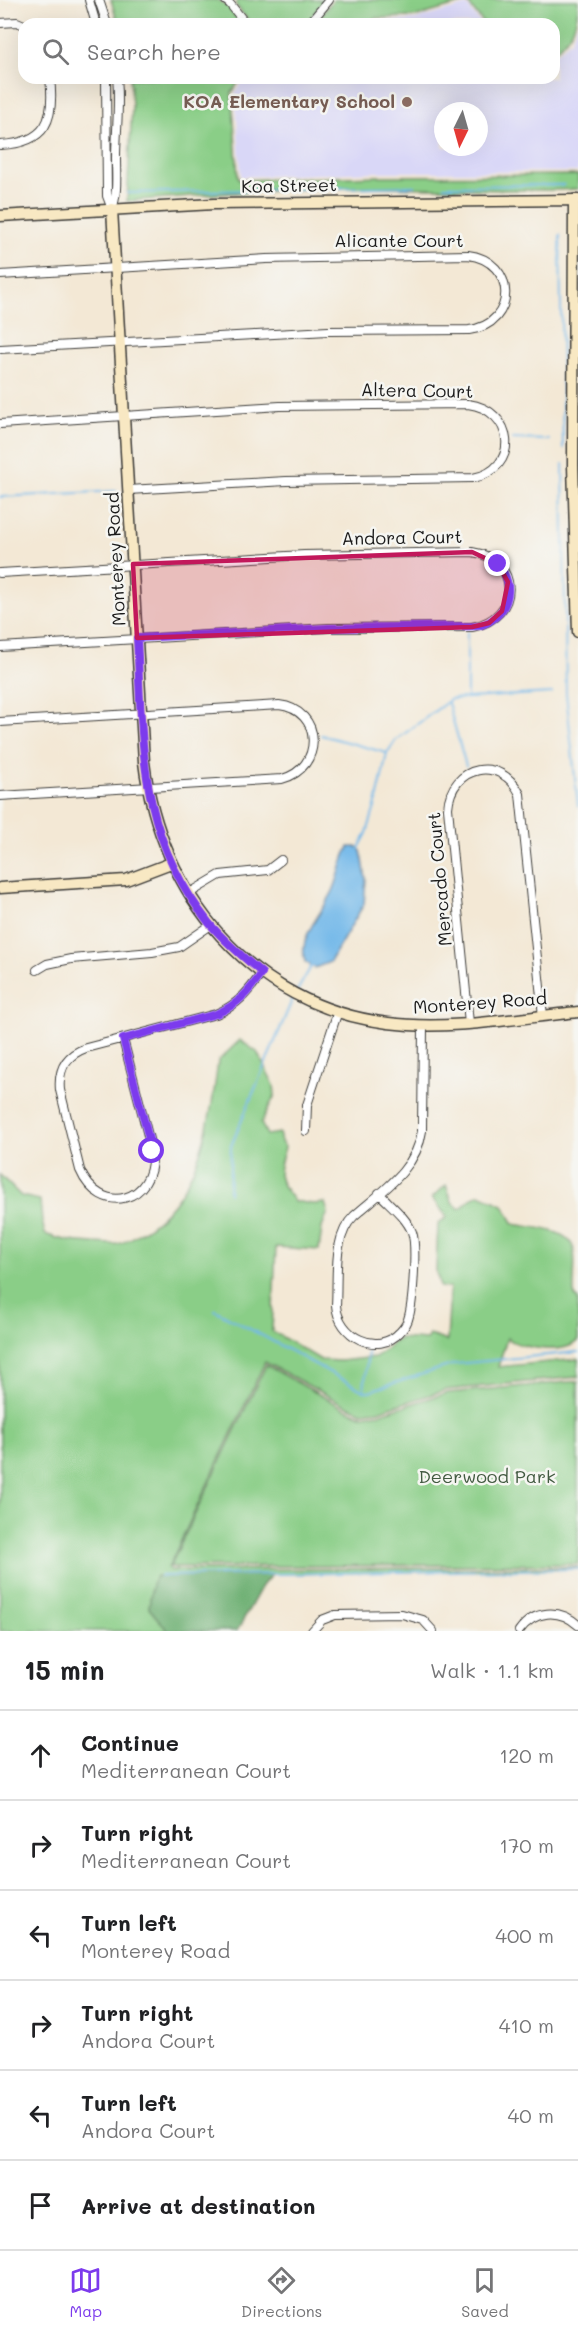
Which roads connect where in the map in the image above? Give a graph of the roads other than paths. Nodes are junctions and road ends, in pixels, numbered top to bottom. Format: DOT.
graph roads {
  1 [pos="89,0"];
  2 [pos="99,0"];
  3 [pos="328,0"];
  4 [pos="230,1"];
  5 [pos="94,18"];
  6 [pos="105,18"];
  7 [pos="242,18"];
  8 [pos="314,18"];
  9 [pos="18,22"];
  10 [pos="0,23"];
  11 [pos="51,84"];
  12 [pos="106,84"];
  13 [pos="117,84"];
  14 [pos="0,145"];
  15 [pos="576,200"];
  16 [pos="112,209"];
  17 [pos="0,216"];
  18 [pos="115,268"];
  19 [pos="0,275"];
  20 [pos="120,342"];
  21 [pos="0,349"];
  22 [pos="124,416"];
  23 [pos="0,424"];
  24 [pos="576,465"];
  25 [pos="128,490"];
  26 [pos="133,564"];
  27 [pos="0,573"];
  28 [pos="578,632"];
  29 [pos="137,638"];
  30 [pos="0,647"];
  31 [pos="141,713"];
  32 [pos="0,722"];
  33 [pos="147,787"];
  34 [pos="0,796"];
  35 [pos="281,860"];
  36 [pos="171,863"];
  37 [pos="0,888"];
  38 [pos="188,894"];
  39 [pos="210,925"];
  40 [pos="37,970"];
  41 [pos="262,973"];
  42 [pos="338,1011"];
  43 [pos="578,1012"];
  44 [pos="543,1016"];
  45 [pos="469,1023"];
  46 [pos="423,1026"];
  47 [pos="123,1039"];
  48 [pos="306,1131"];
  49 [pos="379,1193"];
  50 [pos="578,1625"];
  51 [pos="312,1631"];
  52 [pos="433,1631"];
  53 [pos="519,1631"];
  1 -- 5 [label="street"];
  2 -- 6 [label="street"];
  3 -- 8 [label="street"];
  4 -- 7 [label="street"];
  9 -- 10 [label="street"];
  11 -- 14 [label="street"];
  12 -- 16 [label="street"];
  13 -- 16 [label="street"];
  15 -- 16 [label="street, Koa Street"];
  15 -- 24 [label="street"];
  16 -- 17 [label="street, Koa Street"];
  16 -- 18 [label="street, Monterey Road"];
  18 -- 19 [label="street, Alicante Court"];
  18 -- 20 [label="street, Monterey Road"];
  18 -- 20 [label="street, Alicante Court"];
  20 -- 21 [label="street, Alicante Court"];
  20 -- 22 [label="street, Monterey Road"];
  22 -- 23 [label="street, Altera Court"];
  22 -- 25 [label="street, Monterey Road"];
  22 -- 25 [label="street, Altera Court"];
  24 -- 28 [label="street"];
  25 -- 26 [label="street, Monterey Road"];
  26 -- 27 [label="street, Andora Court"];
  26 -- 29 [label="street, Monterey Road"];
  26 -- 29 [label="street, Andora Court"];
  29 -- 30 [label="street, Andora Court"];
  29 -- 31 [label="street, Monterey Road"];
  31 -- 32 [label="street"];
  31 -- 33 [label="street, Monterey Road"];
  31 -- 33 [label="street"];
  33 -- 34 [label="street"];
  33 -- 36 [label="street, Monterey Road"];
  35 -- 38 [label="street"];
  36 -- 37 [label="street"];
  36 -- 38 [label="street, Monterey Road"];
  38 -- 39 [label="street, Monterey Road"];
  39 -- 40 [label="street"];
  39 -- 41 [label="street, Monterey Road"];
  41 -- 42 [label="street, Monterey Road"];
  41 -- 47 [label="street"];
  42 -- 46 [label="street, Monterey Road"];
  42 -- 48 [label="street"];
  43 -- 44 [label="street, Monterey Road"];
  44 -- 45 [label="street, Monterey Road"];
  44 -- 45 [label="street, Mercado Court"];
  45 -- 46 [label="street, Monterey Road"];
  46 -- 49 [label="street"];
  47 -- 47 [label="street"];
  49 -- 49 [label="street"];
  50 -- 53 [label="street"];
  51 -- 52 [label="street"];
}
